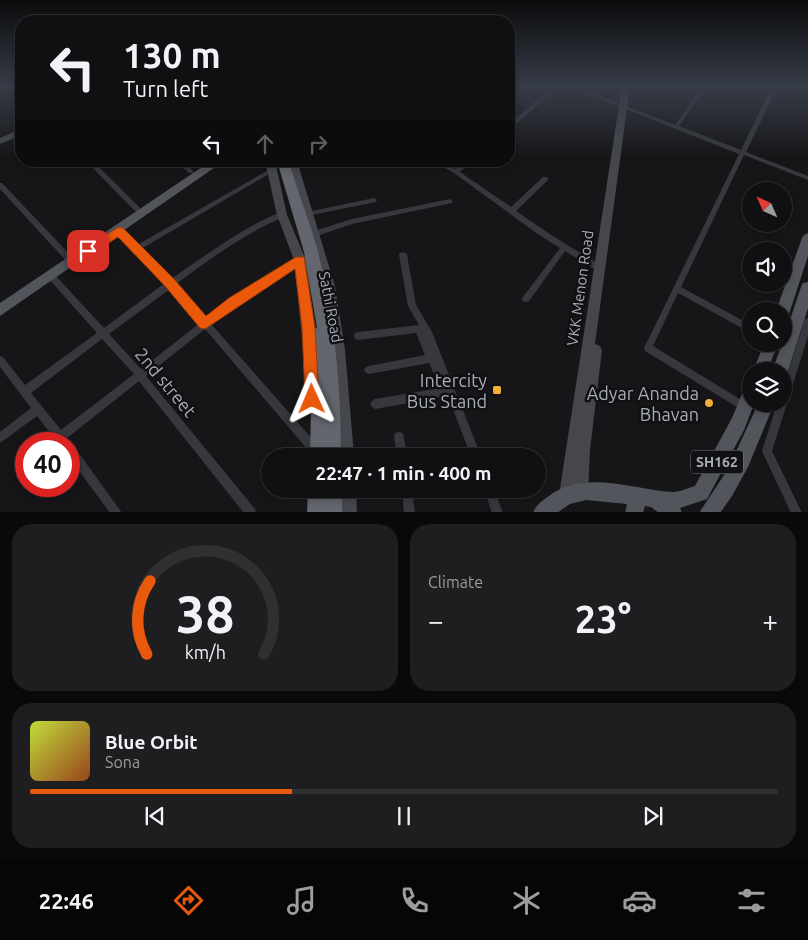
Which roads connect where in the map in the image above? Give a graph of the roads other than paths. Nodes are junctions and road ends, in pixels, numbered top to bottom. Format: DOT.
graph roads {
  1 [pos="529,110"];
  2 [pos="625,110"];
  3 [pos="625,110"];
  4 [pos="630,110"];
  5 [pos="688,110"];
  6 [pos="764,110"];
  7 [pos="515,122"];
  8 [pos="676,127"];
  9 [pos="15,134"];
  10 [pos="1,139"];
  11 [pos="743,154"];
  12 [pos="95,167"];
  13 [pos="186,167"];
  14 [pos="198,167"];
  15 [pos="204,167"];
  16 [pos="210,167"];
  17 [pos="269,167"];
  18 [pos="276,167"];
  19 [pos="276,167"];
  20 [pos="277,167"];
  21 [pos="294,167"];
  22 [pos="447,167"];
  23 [pos="461,167"];
  24 [pos="191,172"];
  25 [pos="456,172"];
  26 [pos="808,178"];
  27 [pos="545,179"];
  28 [pos="0,185"];
  29 [pos="374,200"];
  30 [pos="450,201"];
  31 [pos="137,209"];
  32 [pos="511,211"];
  33 [pos="307,214"];
  34 [pos="282,215"];
  35 [pos="119,231"];
  36 [pos="314,234"];
  37 [pos="808,238"];
  38 [pos="565,246"];
  39 [pos="137,248"];
  40 [pos="403,255"];
  41 [pos="69,259"];
  42 [pos="300,260"];
  43 [pos="599,268"];
  44 [pos="51,276"];
  45 [pos="170,282"];
  46 [pos="808,287"];
  47 [pos="676,288"];
  48 [pos="526,299"];
  49 [pos="0,300"];
  50 [pos="786,302"];
  51 [pos="0,305"];
  52 [pos="0,310"];
  53 [pos="808,322"];
  54 [pos="205,324"];
  55 [pos="742,324"];
  56 [pos="422,328"];
  57 [pos="102,333"];
  58 [pos="358,336"];
  59 [pos="432,358"];
  60 [pos="0,360"];
  61 [pos="783,362"];
  62 [pos="369,370"];
  63 [pos="792,373"];
  64 [pos="140,375"];
  65 [pos="24,392"];
  66 [pos="742,396"];
  67 [pos="375,404"];
  68 [pos="38,410"];
  69 [pos="743,412"];
  70 [pos="763,412"];
  71 [pos="779,412"];
  72 [pos="56,432"];
  73 [pos="72,432"];
  74 [pos="399,437"];
  75 [pos="0,438"];
  76 [pos="310,448"];
  77 [pos="314,448"];
  78 [pos="315,448"];
  79 [pos="332,448"];
  80 [pos="346,448"];
  81 [pos="401,448"];
  82 [pos="473,448"];
  83 [pos="80,463"];
  84 [pos="574,494"];
  85 [pos="309,498"];
  86 [pos="318,498"];
  87 [pos="332,498"];
  88 [pos="348,498"];
  89 [pos="408,498"];
  90 [pos="492,498"];
  91 [pos="645,503"];
  92 [pos="118,512"];
  93 [pos="251,512"];
  94 [pos="308,512"];
  95 [pos="317,512"];
  96 [pos="332,512"];
  97 [pos="348,512"];
  98 [pos="410,512"];
  99 [pos="498,512"];
  100 [pos="542,512"];
  101 [pos="673,512"];
  102 [pos="708,512"];
  103 [pos="797,512"];
  1 -- 7 [label="street"];
  2 -- 43 [label="street, VKK Menon Road"];
  3 -- 84 [label="street, VKK Menon Road"];
  4 -- 8 [label="street"];
  5 -- 8 [label="street"];
  6 -- 11 [label="street"];
  8 -- 11 [label="street"];
  9 -- 10 [label="street"];
  11 -- 26 [label="street"];
  11 -- 47 [label="street"];
  12 -- 31 [label="street"];
  13 -- 24 [label="street"];
  14 -- 24 [label="main road"];
  15 -- 51 [label="main road"];
  16 -- 35 [label="main road"];
  17 -- 39 [label="street"];
  18 -- 34 [label="street"];
  19 -- 78 [label="highway"];
  20 -- 79 [label="highway"];
  21 -- 33 [label="street, Sathi Road"];
  22 -- 25 [label="street"];
  23 -- 25 [label="street"];
  24 -- 31 [label="main road"];
  25 -- 32 [label="street"];
  27 -- 32 [label="street"];
  28 -- 41 [label="street"];
  29 -- 33 [label="street"];
  30 -- 36 [label="street"];
  31 -- 41 [label="main road"];
  32 -- 38 [label="street"];
  33 -- 36 [label="street, Sathi Road"];
  34 -- 42 [label="street"];
  34 -- 45 [label="street"];
  35 -- 39 [label="street"];
  35 -- 41 [label="main road"];
  36 -- 80 [label="street, Sathi Road"];
  37 -- 50 [label="main road"];
  38 -- 43 [label="street"];
  38 -- 48 [label="street"];
  39 -- 45 [label="street"];
  40 -- 56 [label="street"];
  41 -- 44 [label="main road"];
  41 -- 49 [label="main road"];
  42 -- 54 [label="street"];
  42 -- 77 [label="street"];
  43 -- 84 [label="street, VKK Menon Road"];
  44 -- 52 [label="main road"];
  44 -- 57 [label="street, 2nd street"];
  45 -- 54 [label="street"];
  45 -- 57 [label="street"];
  46 -- 61 [label="main road"];
  47 -- 55 [label="street"];
  47 -- 66 [label="street"];
  53 -- 63 [label="street"];
  54 -- 64 [label="street"];
  54 -- 76 [label="street"];
  56 -- 58 [label="street"];
  56 -- 59 [label="street"];
  56 -- 82 [label="street"];
  57 -- 64 [label="street, 2nd street"];
  57 -- 65 [label="street"];
  59 -- 62 [label="street"];
  59 -- 67 [label="street"];
  60 -- 65 [label="street"];
  64 -- 73 [label="street"];
  64 -- 93 [label="street, 2nd street"];
  65 -- 68 [label="street"];
  68 -- 72 [label="street"];
  68 -- 75 [label="street"];
  69 -- 91 [label="main road, SH162"];
  70 -- 102 [label="main road, SH162"];
  71 -- 103 [label="street"];
  74 -- 81 [label="street"];
  83 -- 92 [label="street"];
  84 -- 91 [label="main road, SH162"];
  84 -- 100 [label="main road"];
  85 -- 94 [label="street"];
  86 -- 95 [label="highway"];
  87 -- 96 [label="highway"];
  88 -- 97 [label="street"];
  89 -- 98 [label="street"];
  90 -- 99 [label="street"];
  91 -- 101 [label="main road, SH162"];
}
